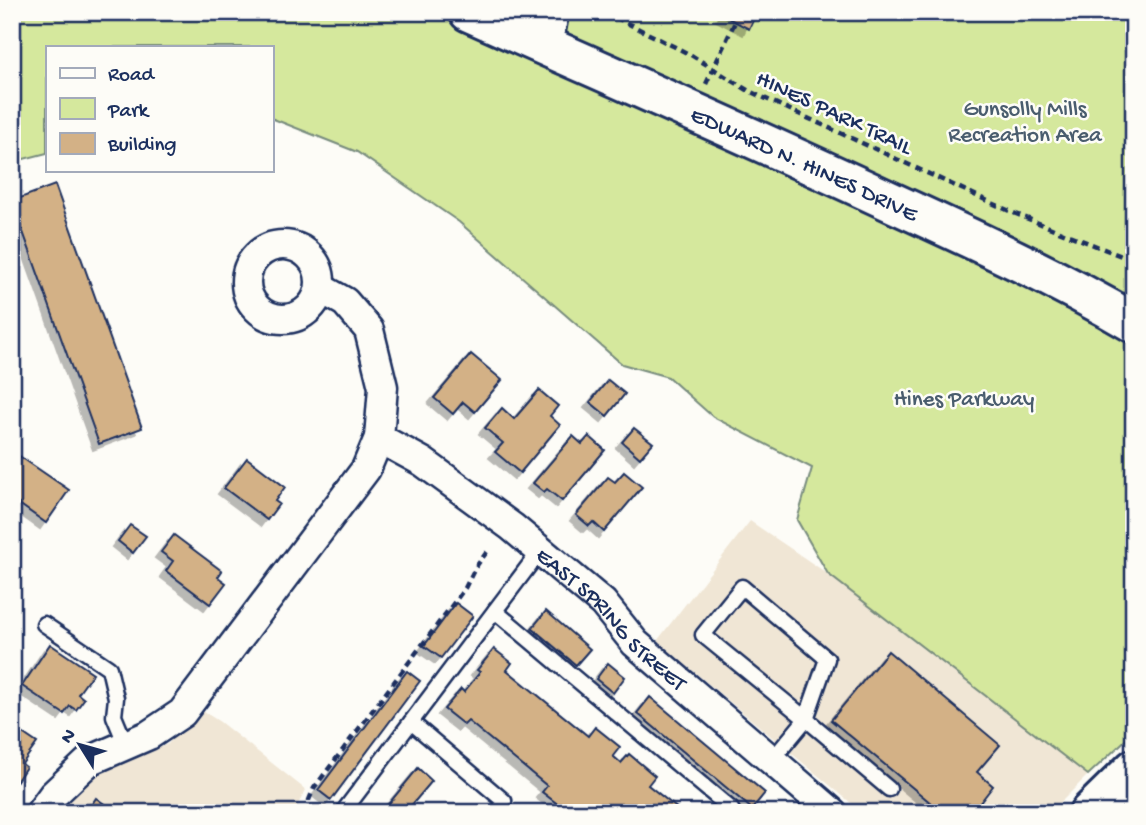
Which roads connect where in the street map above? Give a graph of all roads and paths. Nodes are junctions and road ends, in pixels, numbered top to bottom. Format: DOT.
graph roads {
  1 [pos="469,12"];
  2 [pos="605,12"];
  3 [pos="735,22"];
  4 [pos="551,30"];
  5 [pos="713,70"];
  6 [pos="692,112"];
  7 [pos="1134,261"];
  8 [pos="320,288"];
  9 [pos="1129,311"];
  10 [pos="379,438"];
  11 [pos="489,549"];
  12 [pos="540,551"];
  13 [pos="495,611"];
  14 [pos="44,624"];
  15 [pos="806,719"];
  16 [pos="411,722"];
  17 [pos="125,746"];
  18 [pos="772,760"];
  19 [pos="1134,769"];
  20 [pos="889,789"];
  21 [pos="40,813"];
  22 [pos="309,813"];
  23 [pos="349,813"];
  24 [pos="499,813"];
  25 [pos="733,813"];
  26 [pos="833,813"];
  27 [pos="1089,813"];
  1 -- 4 [label="street, EDWARD N. HINES DRIVE"];
  2 -- 5 [label="path, HINES PARK TRAIL"];
  3 -- 5 [label="path"];
  4 -- 6 [label="street, EDWARD N. HINES DRIVE"];
  5 -- 6 [label="path"];
  5 -- 7 [label="path, HINES PARK TRAIL"];
  6 -- 9 [label="street, EDWARD N. HINES DRIVE"];
  8 -- 10 [label="street"];
  10 -- 12 [label="street, EAST SPRING STREET"];
  10 -- 17 [label="street"];
  11 -- 22 [label="path"];
  12 -- 13 [label="lane"];
  12 -- 18 [label="street, EAST SPRING STREET"];
  13 -- 16 [label="lane"];
  13 -- 25 [label="lane"];
  14 -- 17 [label="lane"];
  15 -- 15 [label="lane"];
  15 -- 18 [label="lane"];
  15 -- 20 [label="lane"];
  16 -- 23 [label="lane"];
  16 -- 24 [label="lane"];
  17 -- 21 [label="street"];
  18 -- 26 [label="street, EAST SPRING STREET"];
  19 -- 27 [label="street"];
}
